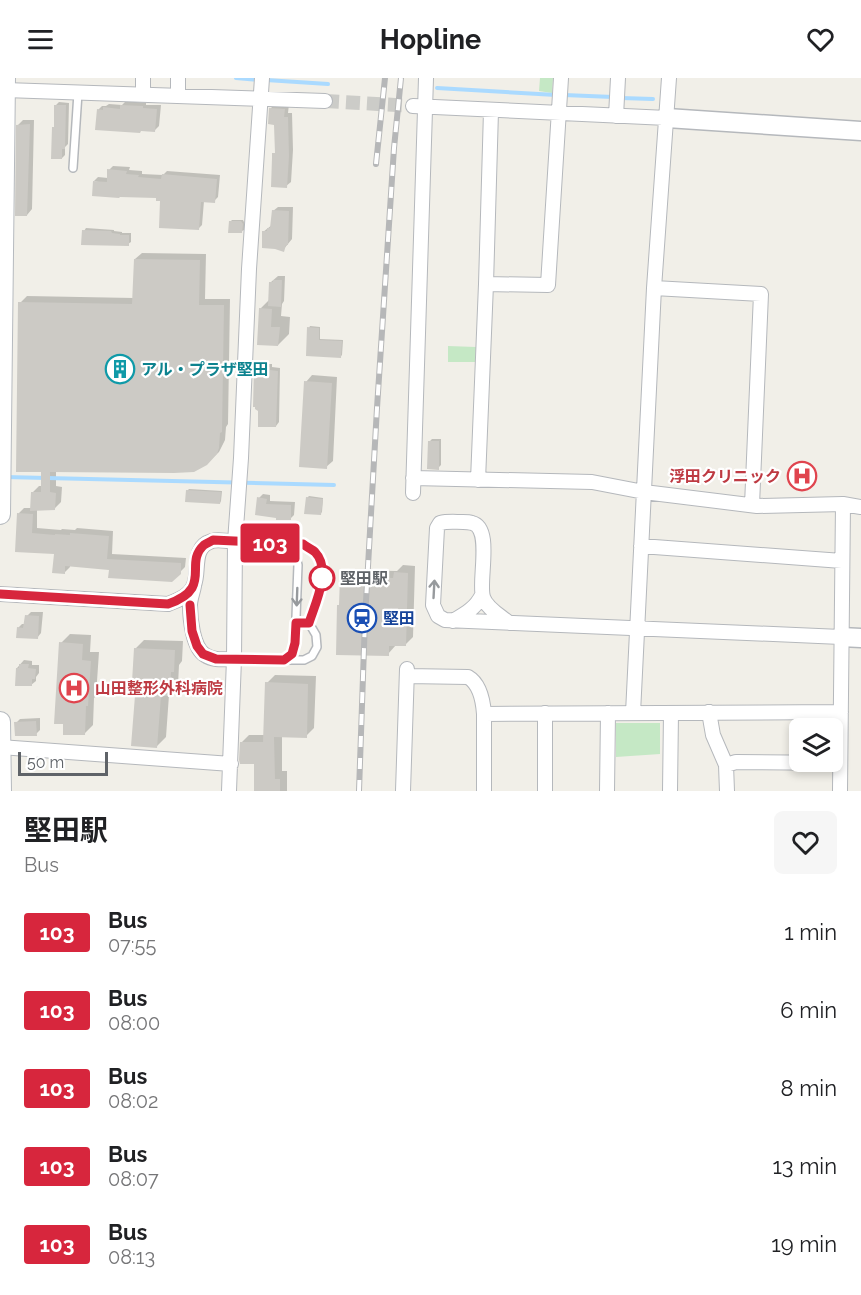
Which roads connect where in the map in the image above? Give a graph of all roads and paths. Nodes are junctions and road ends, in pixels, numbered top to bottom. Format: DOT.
graph roads {
  1 [pos="426,78"];
  2 [pos="561,78"];
  3 [pos="618,78"];
  4 [pos="669,78"];
  5 [pos="143,79"];
  6 [pos="5,84"];
  7 [pos="178,85"];
  8 [pos="262,87"];
  9 [pos="78,92"];
  10 [pos="143,95"];
  11 [pos="325,100"];
  12 [pos="419,107"];
  13 [pos="491,111"];
  14 [pos="559,114"];
  15 [pos="616,116"];
  16 [pos="667,118"];
  17 [pos="861,131"];
  18 [pos="73,168"];
  19 [pos="486,284"];
  20 [pos="2,288"];
  21 [pos="654,288"];
  22 [pos="413,478"];
  23 [pos="478,480"];
  24 [pos="644,492"];
  25 [pos="413,494"];
  26 [pos="843,504"];
  27 [pos="752,505"];
  28 [pos="861,507"];
  29 [pos="0,514"];
  30 [pos="235,542"];
  31 [pos="284,544"];
  32 [pos="641,546"];
  33 [pos="842,561"];
  34 [pos="194,585"];
  35 [pos="0,594"];
  36 [pos="482,595"];
  37 [pos="168,604"];
  38 [pos="453,621"];
  39 [pos="296,623"];
  40 [pos="309,623"];
  41 [pos="509,623"];
  42 [pos="638,628"];
  43 [pos="192,631"];
  44 [pos="841,637"];
  45 [pos="861,638"];
  46 [pos="234,659"];
  47 [pos="284,660"];
  48 [pos="709,712"];
  49 [pos="841,712"];
  50 [pos="545,713"];
  51 [pos="608,713"];
  52 [pos="633,713"];
  53 [pos="671,713"];
  54 [pos="484,714"];
  55 [pos="841,718"];
  56 [pos="0,722"];
  57 [pos="0,747"];
  58 [pos="789,763"];
  59 [pos="231,764"];
  60 [pos="726,765"];
  61 [pos="840,772"];
  62 [pos="1,791"];
  63 [pos="229,791"];
  64 [pos="403,791"];
  65 [pos="484,791"];
  66 [pos="545,791"];
  67 [pos="608,791"];
  68 [pos="670,791"];
  69 [pos="727,791"];
  70 [pos="840,791"];
  1 -- 12 [label="street"];
  2 -- 14 [label="street"];
  3 -- 15 [label="street"];
  4 -- 16 [label="street"];
  5 -- 10 [label="street"];
  6 -- 9 [label="street"];
  6 -- 20 [label="main road"];
  7 -- 8 [label="street"];
  7 -- 10 [label="street"];
  8 -- 11 [label="street"];
  8 -- 30 [label="street"];
  9 -- 10 [label="street"];
  9 -- 18 [label="lane"];
  12 -- 13 [label="street"];
  12 -- 22 [label="street"];
  13 -- 14 [label="street"];
  13 -- 19 [label="street"];
  14 -- 15 [label="street"];
  14 -- 19 [label="street"];
  15 -- 16 [label="street"];
  16 -- 17 [label="street"];
  16 -- 21 [label="street"];
  19 -- 23 [label="street"];
  20 -- 29 [label="main road"];
  21 -- 24 [label="street"];
  21 -- 27 [label="street"];
  22 -- 23 [label="street"];
  22 -- 25 [label="street"];
  23 -- 24 [label="street"];
  24 -- 27 [label="street"];
  24 -- 32 [label="street"];
  26 -- 27 [label="street"];
  26 -- 28 [label="street"];
  26 -- 33 [label="street"];
  30 -- 31 [label="lane"];
  30 -- 34 [label="street"];
  30 -- 46 [label="street"];
  31 -- 39 [label="lane, one-way"];
  31 -- 40 [label="lane"];
  32 -- 33 [label="street"];
  32 -- 42 [label="street"];
  33 -- 44 [label="street"];
  34 -- 37 [label="street"];
  34 -- 43 [label="street"];
  35 -- 37 [label="street"];
  36 -- 38 [label="street"];
  38 -- 36 [label="street, one-way"];
  36 -- 41 [label="street"];
  37 -- 43 [label="street"];
  38 -- 41 [label="street"];
  39 -- 40 [label="lane"];
  39 -- 47 [label="lane"];
  40 -- 47 [label="lane"];
  41 -- 42 [label="street"];
  42 -- 44 [label="street"];
  42 -- 52 [label="street"];
  43 -- 46 [label="street"];
  44 -- 45 [label="street"];
  44 -- 49 [label="street"];
  46 -- 47 [label="lane"];
  46 -- 59 [label="street"];
  48 -- 49 [label="street"];
  48 -- 53 [label="street"];
  48 -- 60 [label="street"];
  49 -- 55 [label="street"];
  50 -- 51 [label="street"];
  50 -- 54 [label="street"];
  50 -- 66 [label="street"];
  51 -- 52 [label="street"];
  51 -- 67 [label="street"];
  52 -- 53 [label="street"];
  53 -- 68 [label="street"];
  54 -- 64 [label="street"];
  54 -- 65 [label="street"];
  56 -- 57 [label="main road"];
  57 -- 59 [label="street"];
  57 -- 62 [label="main road"];
  58 -- 60 [label="street"];
  59 -- 63 [label="street"];
  60 -- 69 [label="street"];
  61 -- 70 [label="street"];
}
